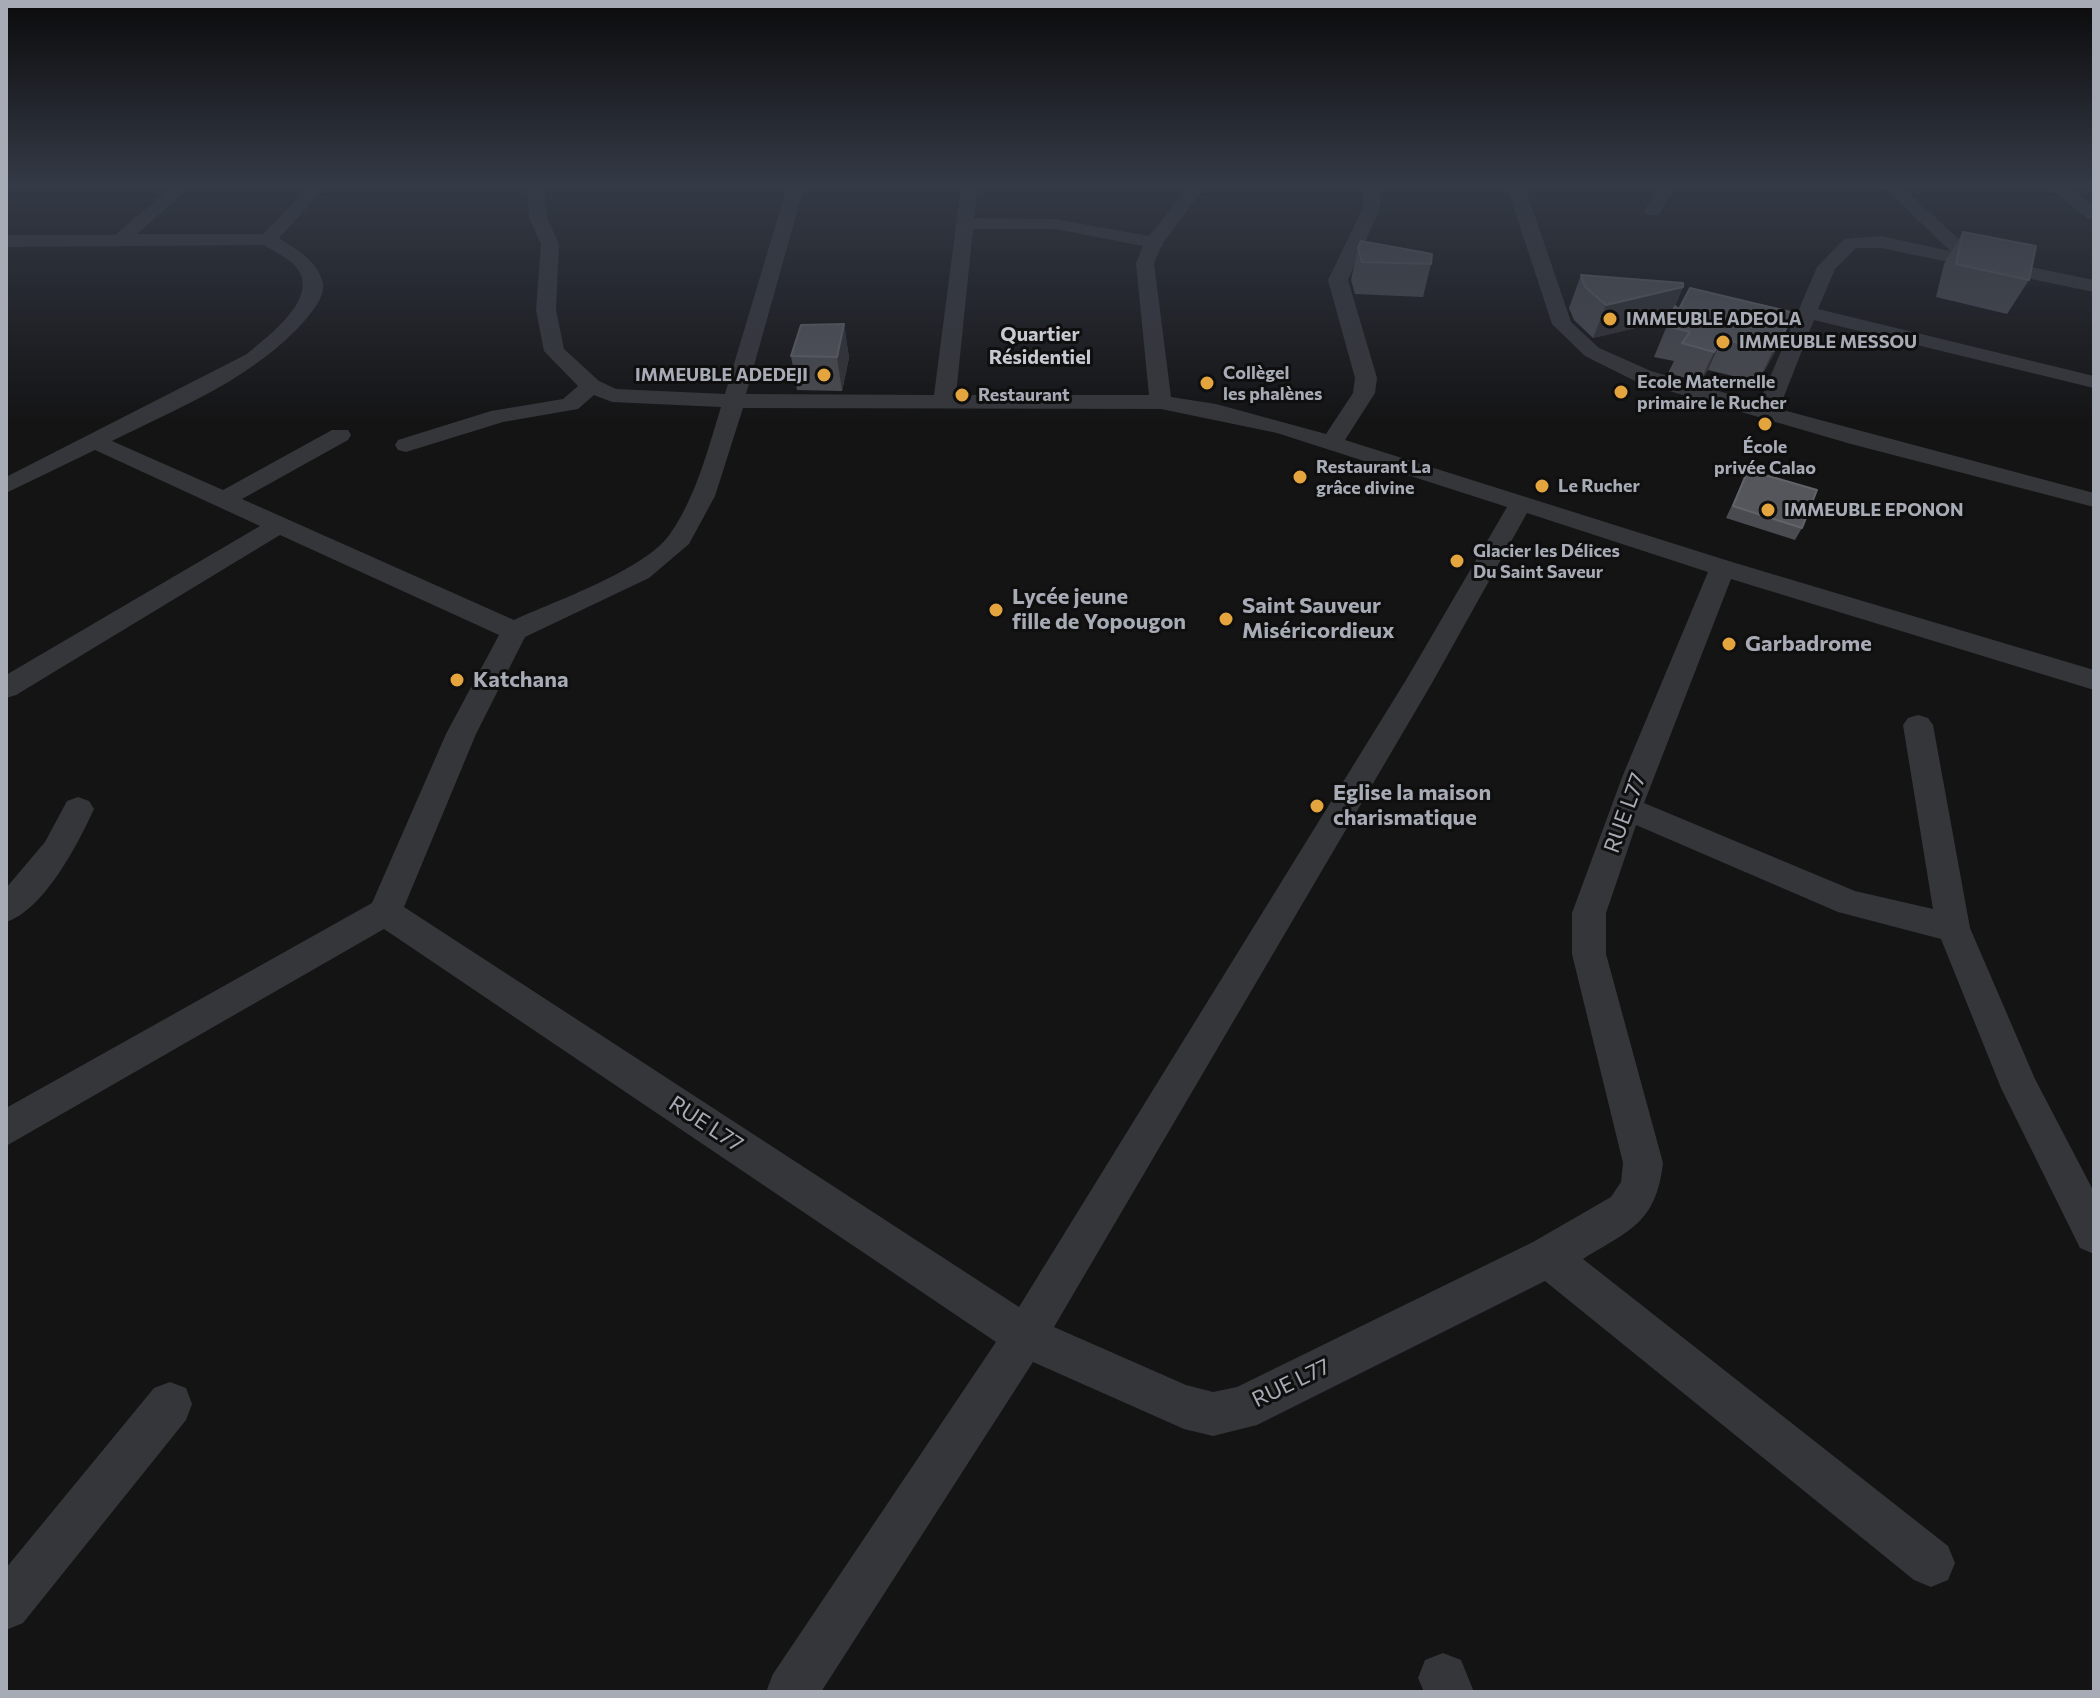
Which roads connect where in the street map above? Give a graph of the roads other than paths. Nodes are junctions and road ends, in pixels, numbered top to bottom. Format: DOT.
graph roads {
  1 [pos="305,266"];
  2 [pos="548,266"];
  3 [pos="772,266"];
  4 [pos="958,266"];
  5 [pos="1146,266"];
  6 [pos="1344,266"];
  7 [pos="1543,266"];
  8 [pos="1827,266"];
  9 [pos="2003,266"];
  10 [pos="2094,286"];
  11 [pos="1808,313"];
  12 [pos="2094,382"];
  13 [pos="591,386"];
  14 [pos="732,401"];
  15 [pos="944,402"];
  16 [pos="1161,402"];
  17 [pos="1767,410"];
  18 [pos="340,435"];
  19 [pos="93,441"];
  20 [pos="1331,443"];
  21 [pos="406,445"];
  22 [pos="6,486"];
  23 [pos="225,499"];
  24 [pos="2094,500"];
  25 [pos="1521,503"];
  26 [pos="279,525"];
  27 [pos="1723,568"];
  28 [pos="514,631"];
  29 [pos="2094,680"];
  30 [pos="6,688"];
  31 [pos="1918,725"];
  32 [pos="1626,808"];
  33 [pos="78,809"];
  34 [pos="6,909"];
  35 [pos="385,912"];
  36 [pos="1953,928"];
  37 [pos="6,1128"];
  38 [pos="2094,1234"];
  39 [pos="1548,1257"];
  40 [pos="1025,1336"];
  41 [pos="170,1404"];
  42 [pos="1931,1563"];
  43 [pos="6,1606"];
  44 [pos="791,1692"];
  1 -- 19 [label="street"];
  2 -- 13 [label="street"];
  3 -- 14 [label="street"];
  4 -- 15 [label="street"];
  5 -- 16 [label="street"];
  6 -- 20 [label="street"];
  7 -- 17 [label="street"];
  8 -- 11 [label="street"];
  9 -- 10 [label="street"];
  11 -- 12 [label="street"];
  11 -- 17 [label="street"];
  13 -- 14 [label="street"];
  13 -- 21 [label="street"];
  14 -- 15 [label="street"];
  14 -- 28 [label="street"];
  15 -- 16 [label="street"];
  16 -- 20 [label="street"];
  17 -- 24 [label="street"];
  18 -- 23 [label="street"];
  19 -- 22 [label="street"];
  19 -- 23 [label="street"];
  20 -- 25 [label="street"];
  23 -- 26 [label="street"];
  25 -- 27 [label="street"];
  25 -- 40 [label="street"];
  26 -- 28 [label="street"];
  26 -- 30 [label="street"];
  27 -- 29 [label="street"];
  27 -- 32 [label="street, RUE L77"];
  28 -- 35 [label="street"];
  31 -- 36 [label="street"];
  32 -- 36 [label="street"];
  32 -- 39 [label="street, RUE L77"];
  33 -- 34 [label="street"];
  35 -- 37 [label="street"];
  35 -- 40 [label="street, RUE L77"];
  36 -- 38 [label="street"];
  39 -- 40 [label="street, RUE L77"];
  39 -- 42 [label="street"];
  40 -- 44 [label="street"];
  41 -- 43 [label="street"];
}
